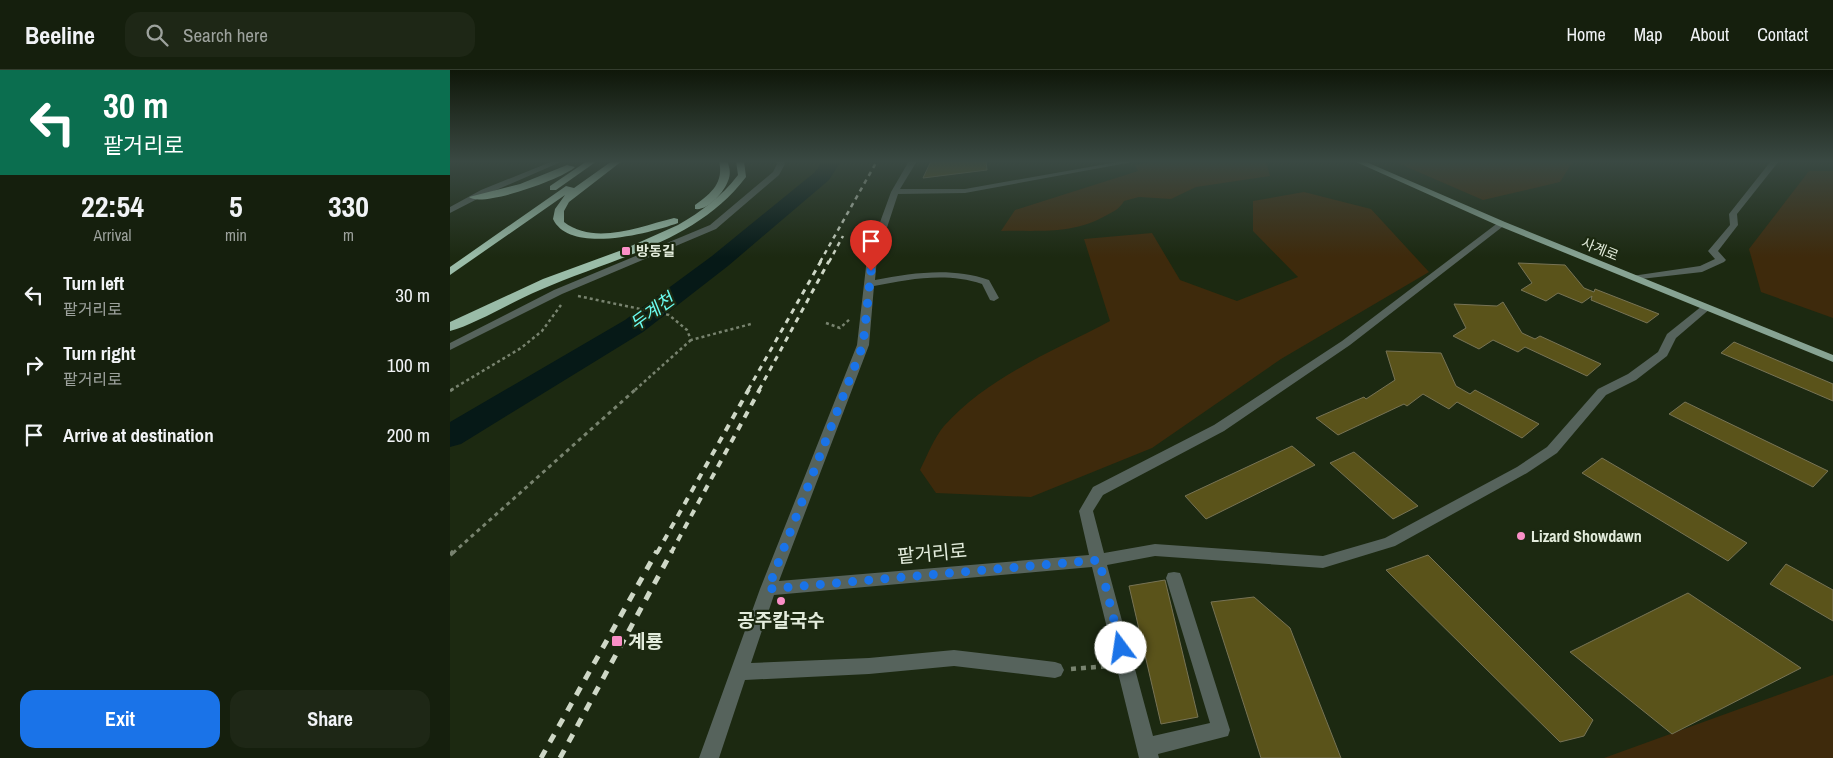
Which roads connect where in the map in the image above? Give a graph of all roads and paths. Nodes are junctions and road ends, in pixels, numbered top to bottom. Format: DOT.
graph roads {
  1 [pos="483,193"];
  2 [pos="493,193"];
  3 [pos="546,193"];
  4 [pos="562,193"];
  5 [pos="575,193"];
  6 [pos="715,193"];
  7 [pos="731,193"];
  8 [pos="753,193"];
  9 [pos="895,193"];
  10 [pos="1431,193"];
  11 [pos="1750,193"];
  12 [pos="474,197"];
  13 [pos="450,210"];
  14 [pos="1502,224"];
  15 [pos="450,259"];
  16 [pos="450,272"];
  17 [pos="1635,278"];
  18 [pos="870,284"];
  19 [pos="558,292"];
  20 [pos="569,294"];
  21 [pos="994,298"];
  22 [pos="1706,308"];
  23 [pos="851,318"];
  24 [pos="751,324"];
  25 [pos="826,324"];
  26 [pos="450,327"];
  27 [pos="692,340"];
  28 [pos="450,347"];
  29 [pos="1833,359"];
  30 [pos="450,391"];
  31 [pos="450,556"];
  32 [pos="1099,560"];
  33 [pos="1174,578"];
  34 [pos="768,589"];
  35 [pos="1126,665"];
  36 [pos="1056,670"];
  37 [pos="738,672"];
  38 [pos="1148,752"];
  39 [pos="709,758"];
  1 -- 12 [label="street"];
  2 -- 12 [label="highway"];
  3 -- 15 [label="highway"];
  4 -- 16 [label="highway"];
  5 -- 6 [label="highway"];
  7 -- 26 [label="highway"];
  8 -- 19 [label="street"];
  9 -- 18 [label="street"];
  10 -- 14 [label="main road, 사계로"];
  11 -- 17 [label="street"];
  12 -- 13 [label="street"];
  14 -- 17 [label="main road, 사계로"];
  14 -- 32 [label="street"];
  17 -- 22 [label="main road, 사계로"];
  18 -- 21 [label="street"];
  18 -- 34 [label="street"];
  19 -- 20 [label="path"];
  19 -- 28 [label="street"];
  20 -- 27 [label="path"];
  20 -- 30 [label="path"];
  22 -- 29 [label="main road, 사계로"];
  22 -- 32 [label="street, 팥거리로"];
  23 -- 25 [label="path"];
  24 -- 27 [label="path"];
  27 -- 31 [label="path"];
  32 -- 34 [label="street, 팥거리로"];
  32 -- 35 [label="street"];
  33 -- 38 [label="street"];
  34 -- 37 [label="street"];
  35 -- 36 [label="path"];
  35 -- 38 [label="street"];
  36 -- 37 [label="street"];
  37 -- 39 [label="street"];
}
